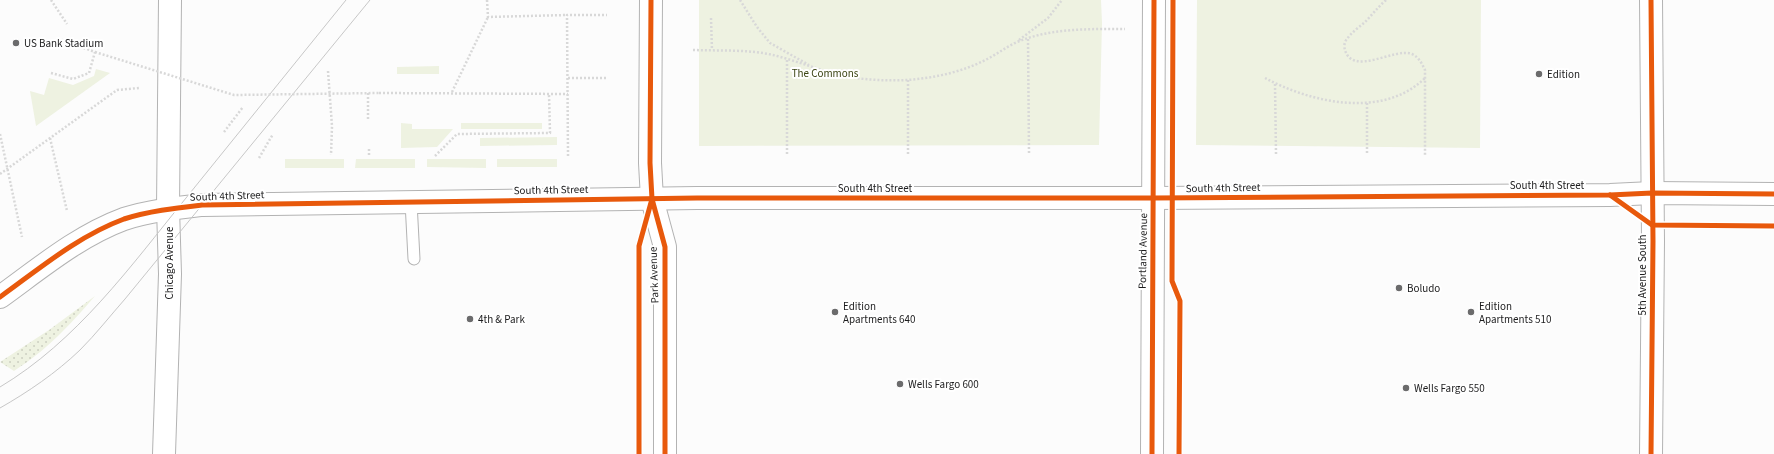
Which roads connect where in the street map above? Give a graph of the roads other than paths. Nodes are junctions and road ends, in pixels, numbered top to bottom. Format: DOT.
graph roads {
  1 [pos="170,0"];
  2 [pos="651,0"];
  3 [pos="1154,0"];
  4 [pos="1651,0"];
  5 [pos="1652,193"];
  6 [pos="1774,194"];
  7 [pos="1154,198"];
  8 [pos="652,199"];
  9 [pos="411,202"];
  10 [pos="168,208"];
  11 [pos="414,259"];
  12 [pos="0,297"];
  13 [pos="164,454"];
  14 [pos="665,454"];
  15 [pos="1152,454"];
  16 [pos="1651,454"];
  1 -- 10 [label="main road, Chicago Avenue"];
  2 -- 8 [label="main road, Park Avenue"];
  3 -- 7 [label="main road, Portland Avenue"];
  4 -- 5 [label="main road, 5th Avenue South"];
  5 -- 6 [label="main road, South 4th Street"];
  5 -- 7 [label="main road, South 4th Street"];
  5 -- 16 [label="main road, 5th Avenue South"];
  7 -- 8 [label="main road, South 4th Street"];
  7 -- 15 [label="main road, Portland Avenue"];
  8 -- 9 [label="main road, South 4th Street"];
  8 -- 14 [label="main road, Park Avenue"];
  9 -- 10 [label="main road, South 4th Street"];
  9 -- 11 [label="lane"];
  10 -- 12 [label="main road, South 4th Street"];
  10 -- 13 [label="main road, Chicago Avenue"];
}
